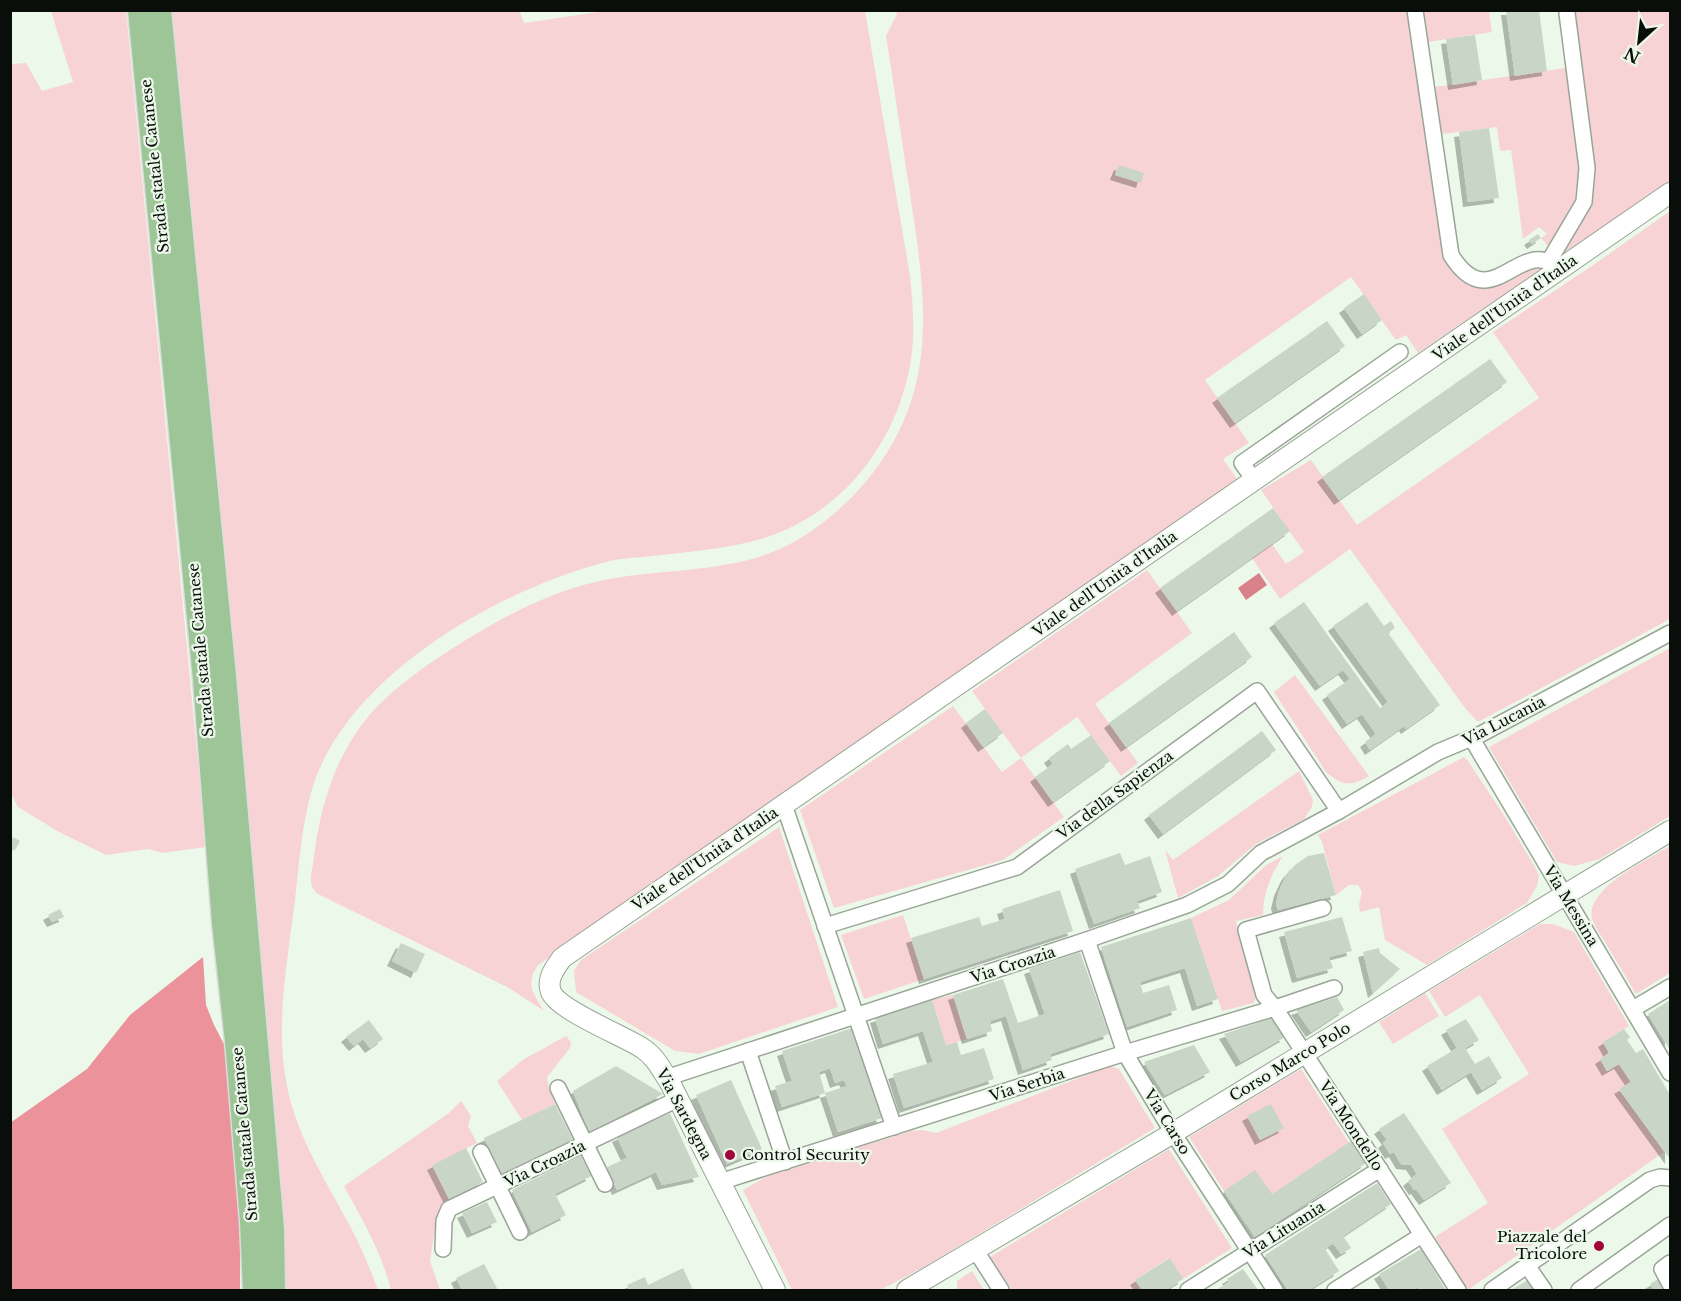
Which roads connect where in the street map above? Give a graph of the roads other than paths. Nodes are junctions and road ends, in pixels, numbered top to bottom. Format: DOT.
graph roads {
  1 [pos="140,10"];
  2 [pos="159,10"];
  3 [pos="1415,10"];
  4 [pos="1567,13"];
  5 [pos="1671,193"];
  6 [pos="1556,266"];
  7 [pos="1400,352"];
  8 [pos="1254,480"];
  9 [pos="1671,633"];
  10 [pos="1472,739"];
  11 [pos="784,805"];
  12 [pos="1339,811"];
  13 [pos="1671,831"];
  14 [pos="1563,895"];
  15 [pos="1323,908"];
  16 [pos="825,926"];
  17 [pos="1087,940"];
  18 [pos="549,981"];
  19 [pos="1671,987"];
  20 [pos="1334,988"];
  21 [pos="1275,1008"];
  22 [pos="1633,1009"];
  23 [pos="856,1016"];
  24 [pos="748,1051"];
  25 [pos="1125,1053"];
  26 [pos="1304,1054"];
  27 [pos="1671,1073"];
  28 [pos="666,1078"];
  29 [pos="558,1088"];
  30 [pos="678,1099"];
  31 [pos="894,1127"];
  32 [pos="1173,1133"];
  33 [pos="586,1144"];
  34 [pos="481,1152"];
  35 [pos="785,1162"];
  36 [pos="1380,1169"];
  37 [pos="1671,1178"];
  38 [pos="720,1182"];
  39 [pos="605,1184"];
  40 [pos="498,1187"];
  41 [pos="1671,1226"];
  42 [pos="520,1232"];
  43 [pos="1422,1235"];
  44 [pos="442,1249"];
  45 [pos="976,1251"];
  46 [pos="1250,1251"];
  47 [pos="1666,1266"];
  48 [pos="1528,1267"];
  49 [pos="1671,1284"];
  50 [pos="255,1290"];
  51 [pos="273,1290"];
  52 [pos="775,1290"];
  53 [pos="907,1290"];
  54 [pos="1000,1290"];
  55 [pos="1188,1290"];
  56 [pos="1275,1290"];
  57 [pos="1335,1290"];
  58 [pos="1458,1290"];
  59 [pos="1492,1290"];
  60 [pos="1544,1290"];
  61 [pos="1579,1290"];
  1 -- 50 [label="main road, Strada statale Catanese"];
  2 -- 51 [label="main road, Strada statale Catanese"];
  3 -- 6 [label="street"];
  4 -- 6 [label="street"];
  5 -- 6 [label="street, Viale dell'Unità d'Italia"];
  6 -- 8 [label="street, Viale dell'Unità d'Italia"];
  7 -- 8 [label="street"];
  8 -- 11 [label="street, Viale dell'Unità d'Italia"];
  9 -- 10 [label="street, Via Lucania"];
  10 -- 12 [label="street, Via Lucania"];
  10 -- 14 [label="street, Via Messina"];
  11 -- 16 [label="street"];
  11 -- 18 [label="street, Viale dell'Unità d'Italia"];
  12 -- 16 [label="street, Via della Sapienza"];
  12 -- 17 [label="street, Via Croazia"];
  13 -- 14 [label="street, Corso Marco Polo"];
  14 -- 22 [label="street, Via Messina"];
  14 -- 26 [label="street, Corso Marco Polo"];
  15 -- 21 [label="street, Via Mondello"];
  16 -- 23 [label="street"];
  17 -- 23 [label="street, Via Croazia"];
  17 -- 25 [label="street, Via Carso"];
  18 -- 28 [label="street, Via Sardegna"];
  19 -- 22 [label="street"];
  20 -- 21 [label="street, Via Serbia"];
  21 -- 25 [label="street, Via Serbia"];
  21 -- 26 [label="street, Via Mondello"];
  22 -- 27 [label="street, Via Messina"];
  23 -- 24 [label="street, Via Croazia"];
  23 -- 31 [label="street"];
  24 -- 28 [label="street, Via Croazia"];
  24 -- 35 [label="street"];
  25 -- 31 [label="street, Via Serbia"];
  25 -- 32 [label="street, Via Carso"];
  26 -- 32 [label="street, Corso Marco Polo"];
  26 -- 36 [label="street, Via Mondello"];
  28 -- 30 [label="street, Via Sardegna"];
  29 -- 33 [label="street"];
  30 -- 33 [label="street, Via Croazia"];
  30 -- 38 [label="street, Via Sardegna"];
  31 -- 35 [label="street, Via Serbia"];
  32 -- 45 [label="street, Corso Marco Polo"];
  32 -- 46 [label="street, Via Carso"];
  33 -- 39 [label="street"];
  33 -- 40 [label="street, Via Croazia"];
  34 -- 40 [label="street"];
  35 -- 38 [label="street, Via Serbia"];
  36 -- 43 [label="street, Via Mondello"];
  36 -- 46 [label="street, Via Lituania"];
  37 -- 48 [label="street"];
  38 -- 52 [label="street, Via Sardegna"];
  40 -- 42 [label="street"];
  40 -- 44 [label="street, Via Croazia"];
  41 -- 61 [label="street"];
  43 -- 57 [label="street"];
  43 -- 58 [label="street, Via Mondello"];
  45 -- 53 [label="street, Corso Marco Polo"];
  45 -- 54 [label="street"];
  46 -- 55 [label="street, Via Lituania"];
  46 -- 56 [label="street, Via Carso"];
  47 -- 49 [label="street"];
  48 -- 59 [label="street"];
  48 -- 60 [label="street"];
}
